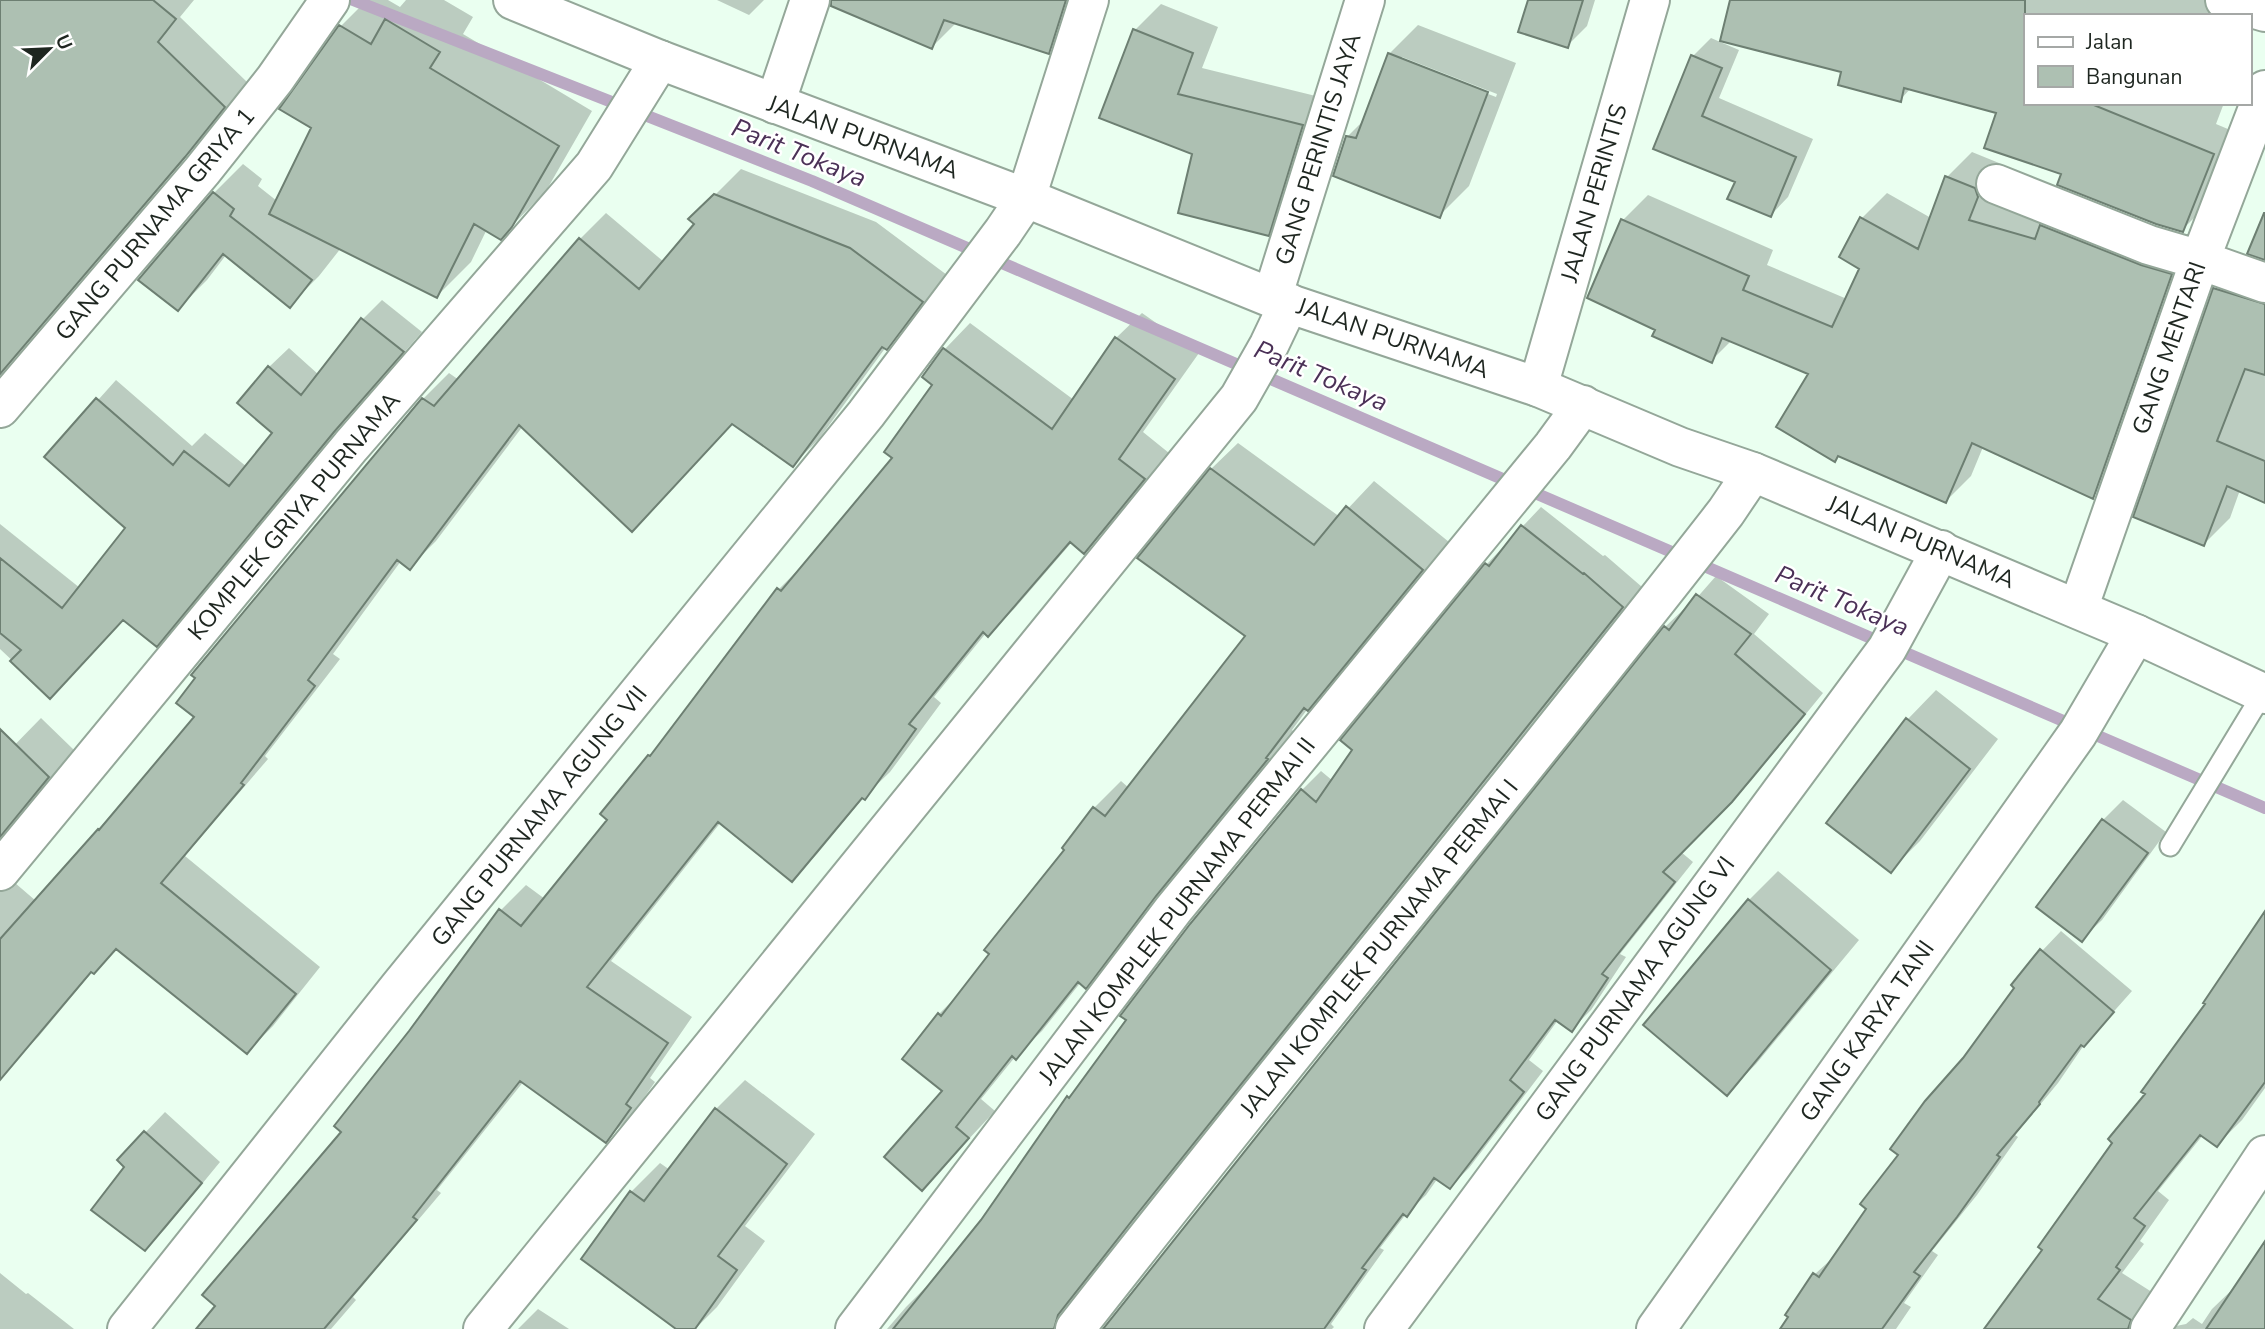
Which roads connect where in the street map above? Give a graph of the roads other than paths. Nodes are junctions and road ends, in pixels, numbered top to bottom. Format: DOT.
graph roads {
  1 [pos="330,0"];
  2 [pos="513,0"];
  3 [pos="810,0"];
  4 [pos="1089,0"];
  5 [pos="1365,0"];
  6 [pos="1650,0"];
  7 [pos="2225,0"];
  8 [pos="2265,12"];
  9 [pos="653,74"];
  10 [pos="2265,90"];
  11 [pos="775,104"];
  12 [pos="1038,161"];
  13 [pos="1996,184"];
  14 [pos="2200,260"];
  15 [pos="2265,283"];
  16 [pos="1280,301"];
  17 [pos="1538,387"];
  18 [pos="1583,405"];
  19 [pos="0,408"];
  20 [pos="1753,472"];
  21 [pos="1941,550"];
  22 [pos="2078,609"];
  23 [pos="2127,647"];
  24 [pos="2258,703"];
  25 [pos="2170,846"];
  26 [pos="0,871"];
  27 [pos="2265,1154"];
  28 [pos="127,1329"];
  29 [pos="484,1329"];
  30 [pos="855,1329"];
  31 [pos="1075,1329"];
  32 [pos="1384,1329"];
  33 [pos="1656,1329"];
  34 [pos="2150,1329"];
  1 -- 19 [label="street, GANG PURNAMA GRIYA 1"];
  2 -- 9 [label="street, JALAN PURNAMA"];
  3 -- 11 [label="street"];
  4 -- 12 [label="street, GANG PURNAMA AGUNG VII"];
  5 -- 16 [label="street, GANG PERINTIS JAYA"];
  6 -- 17 [label="street, JALAN PERINTIS"];
  7 -- 8 [label="street"];
  9 -- 11 [label="street, JALAN PURNAMA"];
  9 -- 26 [label="street, KOMPLEK GRIYA PURNAMA"];
  10 -- 14 [label="street, GANG MENTARI"];
  11 -- 12 [label="street, JALAN PURNAMA"];
  12 -- 16 [label="street, JALAN PURNAMA"];
  12 -- 28 [label="street, GANG PURNAMA AGUNG VII"];
  13 -- 14 [label="street"];
  14 -- 15 [label="street"];
  14 -- 22 [label="street, GANG MENTARI"];
  16 -- 17 [label="street, JALAN PURNAMA"];
  16 -- 29 [label="street, GANG PERINTIS JAYA"];
  17 -- 18 [label="street, JALAN PURNAMA"];
  18 -- 20 [label="street, JALAN PURNAMA"];
  18 -- 30 [label="street, JALAN KOMPLEK PURNAMA PERMAI II"];
  20 -- 21 [label="street, JALAN PURNAMA"];
  20 -- 31 [label="street, JALAN KOMPLEK PURNAMA PERMAI I"];
  21 -- 22 [label="street, JALAN PURNAMA"];
  21 -- 32 [label="street, GANG PURNAMA AGUNG VI"];
  22 -- 23 [label="street, JALAN PURNAMA"];
  23 -- 24 [label="street, JALAN PURNAMA"];
  23 -- 33 [label="street, GANG KARYA TANI"];
  24 -- 25 [label="lane"];
  27 -- 34 [label="street"];
}
